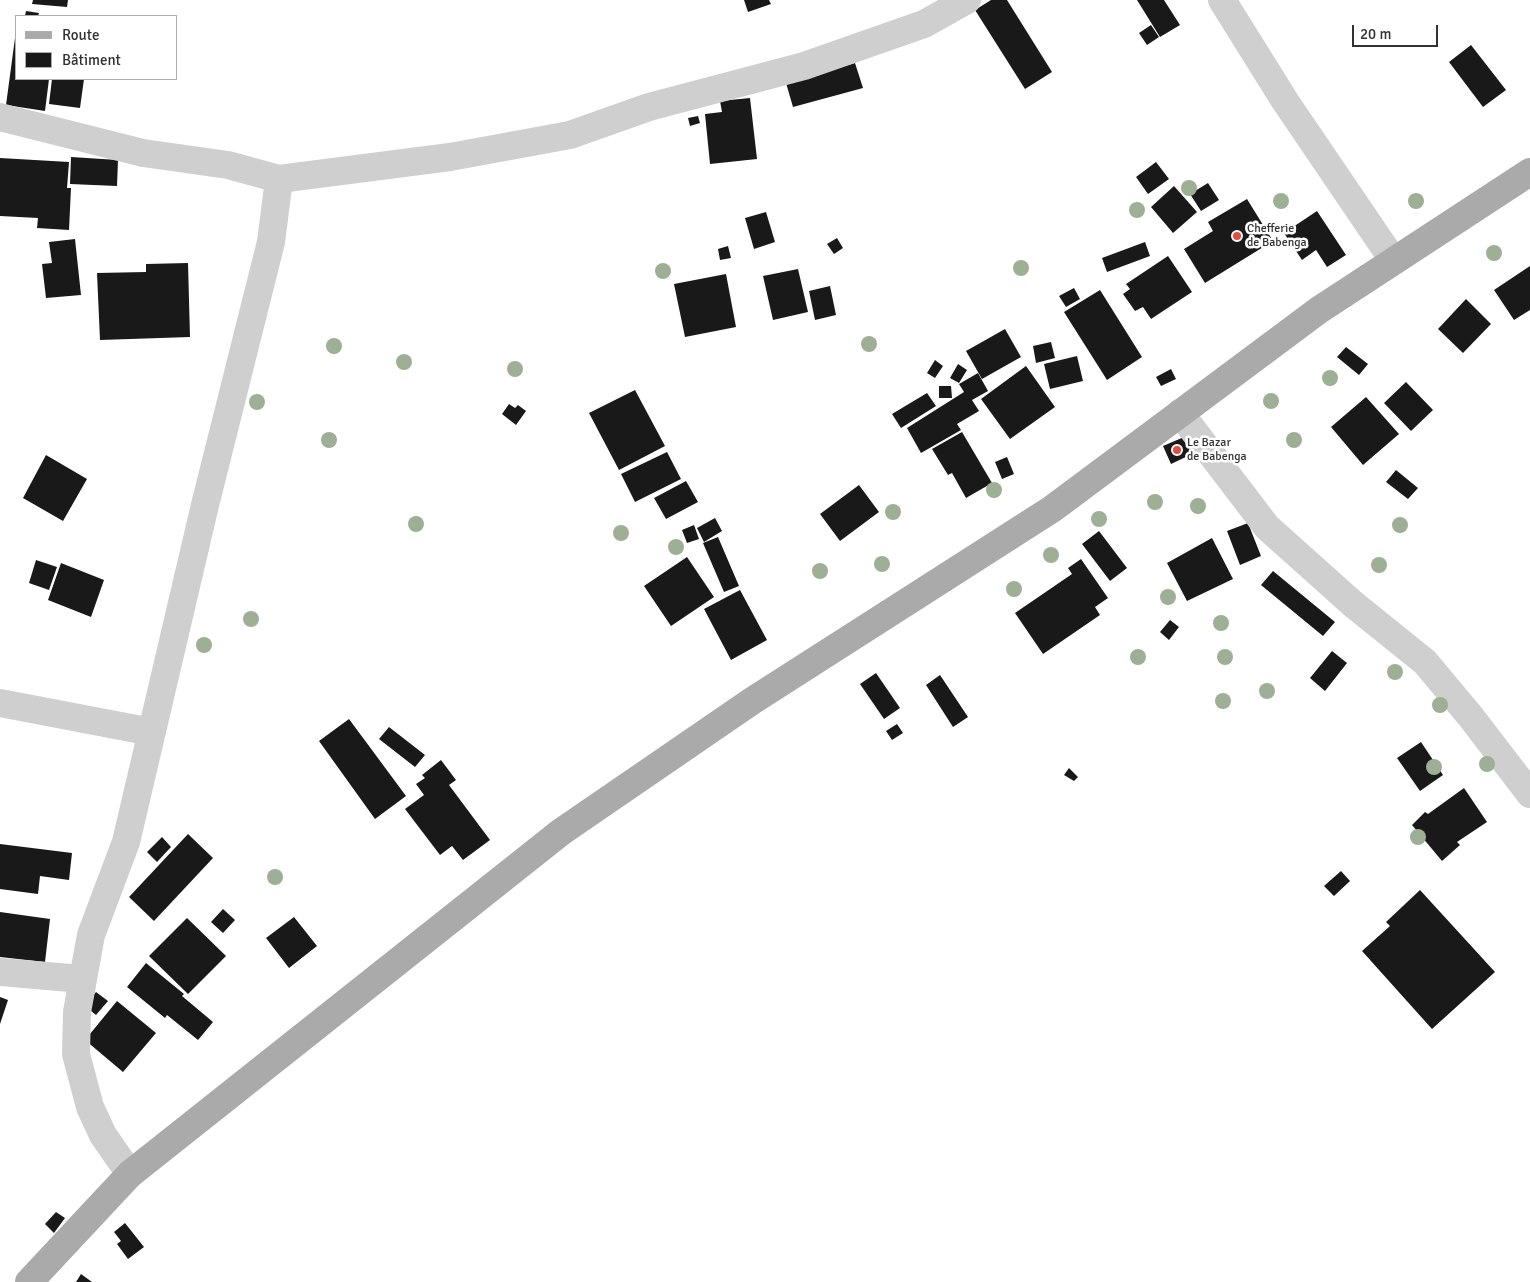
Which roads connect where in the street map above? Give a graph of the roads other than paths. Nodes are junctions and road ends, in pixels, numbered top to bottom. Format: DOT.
graph roads {
  1 [pos="967,0"];
  2 [pos="1222,0"];
  3 [pos="0,118"];
  4 [pos="1530,172"];
  5 [pos="279,179"];
  6 [pos="1393,260"];
  7 [pos="1180,413"];
  8 [pos="0,703"];
  9 [pos="152,732"];
  10 [pos="1530,794"];
  11 [pos="0,972"];
  12 [pos="82,979"];
  13 [pos="130,1174"];
  14 [pos="29,1282"];
  1 -- 5 [label="street"];
  2 -- 6 [label="street"];
  3 -- 5 [label="street"];
  4 -- 6 [label="main road"];
  5 -- 9 [label="street"];
  6 -- 7 [label="main road"];
  7 -- 10 [label="street"];
  7 -- 13 [label="main road"];
  8 -- 9 [label="street"];
  9 -- 12 [label="street"];
  11 -- 12 [label="street"];
  12 -- 13 [label="street"];
  13 -- 14 [label="main road"];
}
